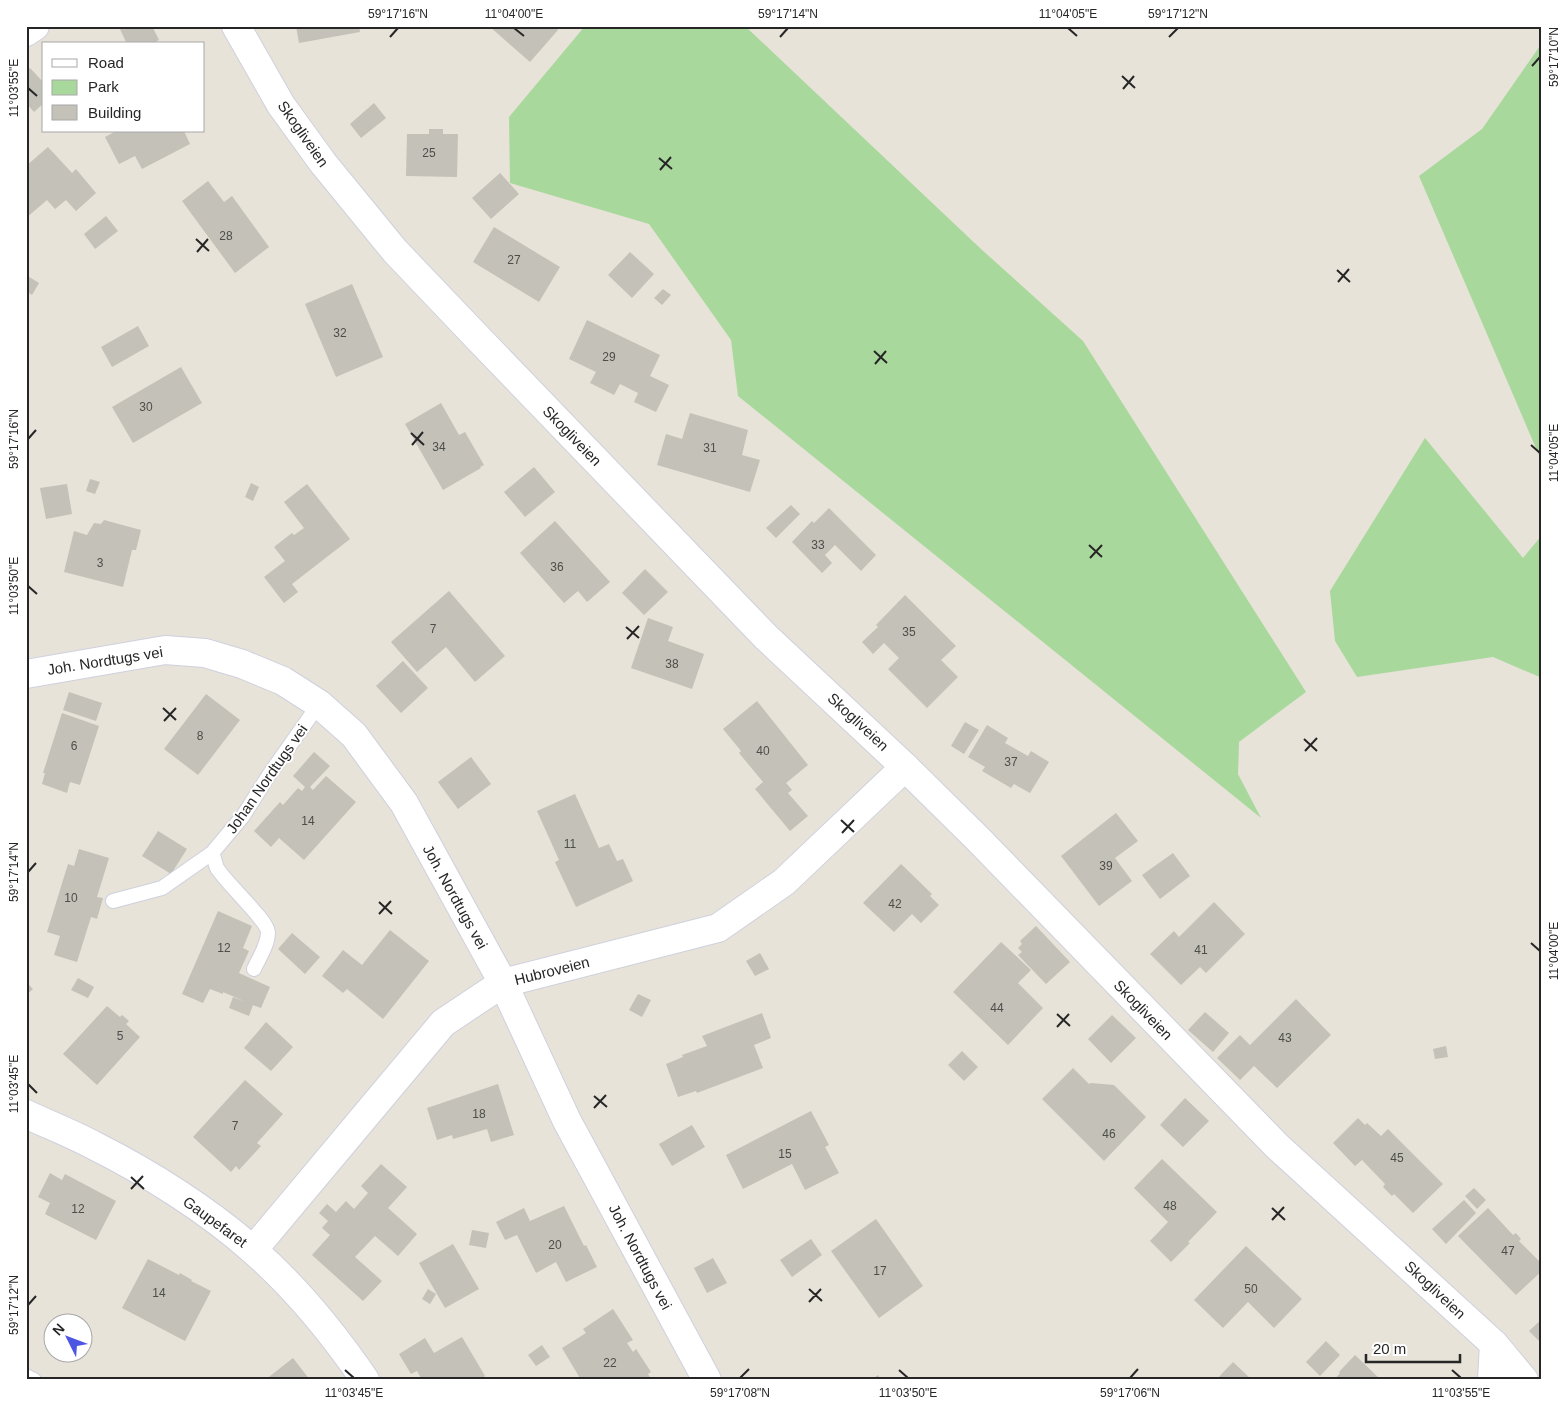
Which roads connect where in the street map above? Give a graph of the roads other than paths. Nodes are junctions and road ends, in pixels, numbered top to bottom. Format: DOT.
graph roads {
  1 [pos="35,26"];
  2 [pos="236,26"];
  3 [pos="26,32"];
  4 [pos="26,674"];
  5 [pos="320,704"];
  6 [pos="905,767"];
  7 [pos="212,853"];
  8 [pos="113,901"];
  9 [pos="254,969"];
  10 [pos="503,983"];
  11 [pos="26,1114"];
  12 [pos="253,1250"];
  13 [pos="1494,1344"];
  14 [pos="26,1376"];
  15 [pos="34,1380"];
  16 [pos="365,1380"];
  17 [pos="707,1380"];
  18 [pos="1492,1380"];
  19 [pos="1524,1380"];
  1 -- 3 [label="street"];
  2 -- 6 [label="street, Skogliveien"];
  4 -- 5 [label="street, Joh. Nordtugs vei"];
  5 -- 7 [label="lane, Johan Nordtugs vei"];
  5 -- 10 [label="street, Joh. Nordtugs vei"];
  6 -- 10 [label="street, Hubroveien"];
  6 -- 13 [label="street, Skogliveien"];
  7 -- 8 [label="lane, Johan Nordtugs vei"];
  7 -- 9 [label="lane"];
  10 -- 12 [label="street, Hubroveien"];
  10 -- 17 [label="street, Joh. Nordtugs vei"];
  11 -- 12 [label="street, Gaupefaret"];
  12 -- 16 [label="street, Gaupefaret"];
  13 -- 18 [label="street"];
  13 -- 19 [label="street, Skogliveien"];
  14 -- 15 [label="lane"];
}
